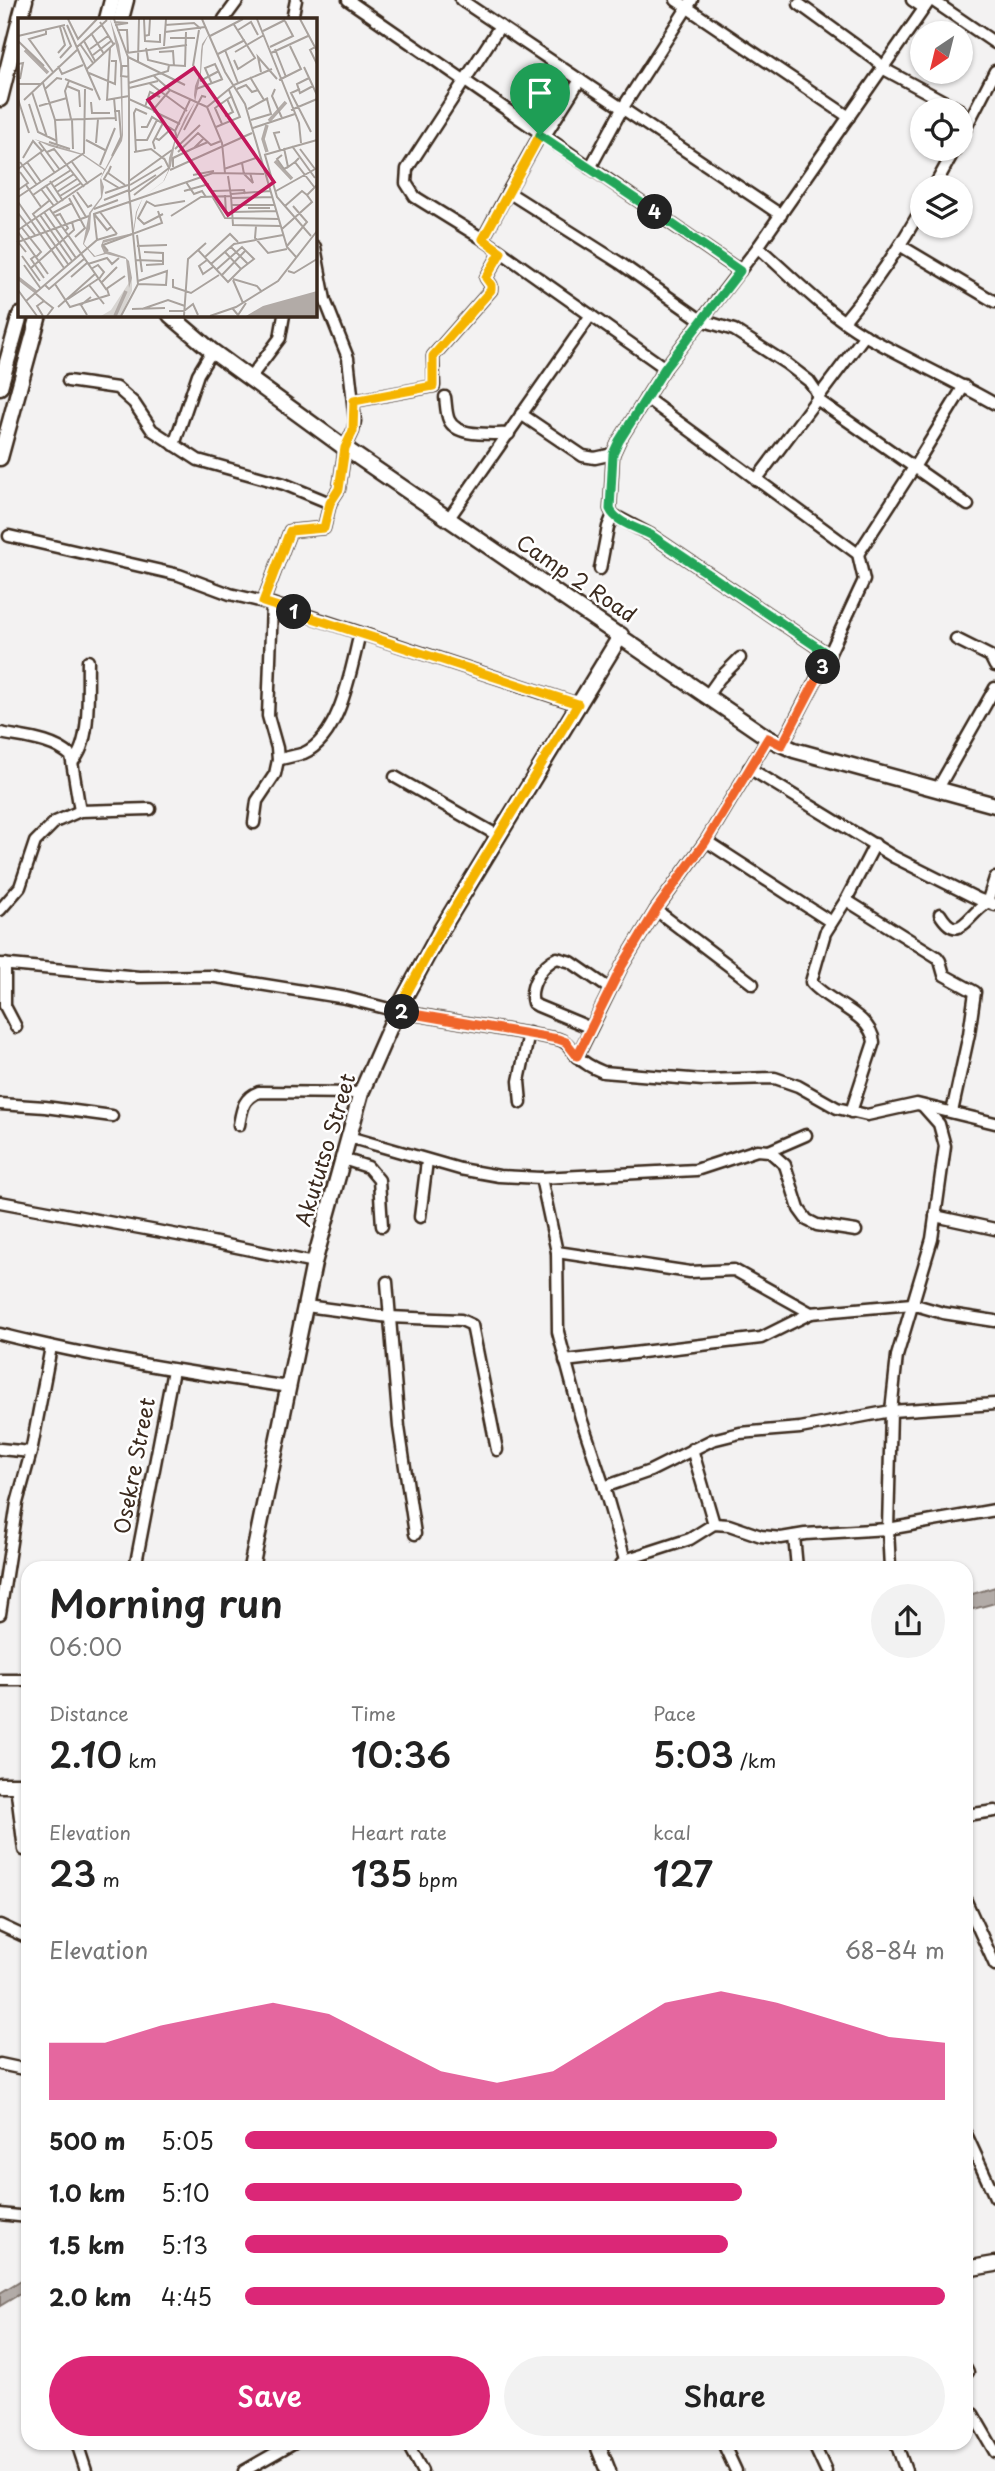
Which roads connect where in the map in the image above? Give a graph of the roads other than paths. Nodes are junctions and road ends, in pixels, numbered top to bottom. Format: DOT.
graph roads {
  1 [pos="25,0"];
  2 [pos="112,0"];
  3 [pos="126,0"];
  4 [pos="238,0"];
  5 [pos="296,0"];
  6 [pos="348,0"];
  7 [pos="461,0"];
  8 [pos="676,0"];
  9 [pos="912,0"];
  10 [pos="929,3"];
  11 [pos="689,4"];
  12 [pos="799,4"];
  13 [pos="21,18"];
  14 [pos="107,18"];
  15 [pos="121,18"];
  16 [pos="225,18"];
  17 [pos="292,18"];
  18 [pos="500,26"];
  19 [pos="18,29"];
  20 [pos="995,43"];
  21 [pos="884,69"];
  22 [pos="995,71"];
  23 [pos="580,80"];
  24 [pos="465,82"];
  25 [pos="938,98"];
  26 [pos="0,99"];
  27 [pos="622,109"];
  28 [pos="973,112"];
  29 [pos="849,117"];
  30 [pos="542,136"];
  31 [pos="590,167"];
  32 [pos="508,192"];
  33 [pos="781,215"];
  34 [pos="910,230"];
  35 [pos="483,239"];
  36 [pos="901,246"];
  37 [pos="758,247"];
  38 [pos="501,252"];
  39 [pos="317,258"];
  40 [pos="740,271"];
  41 [pos="995,302"];
  42 [pos="591,315"];
  43 [pos="19,317"];
  44 [pos="38,317"];
  45 [pos="172,317"];
  46 [pos="284,317"];
  47 [pos="701,320"];
  48 [pos="844,321"];
  49 [pos="865,335"];
  50 [pos="212,351"];
  51 [pos="665,368"];
  52 [pos="250,378"];
  53 [pos="68,381"];
  54 [pos="964,386"];
  55 [pos="0,387"];
  56 [pos="445,397"];
  57 [pos="646,398"];
  58 [pos="818,400"];
  59 [pos="354,401"];
  60 [pos="995,404"];
  61 [pos="521,414"];
  62 [pos="509,434"];
  63 [pos="174,445"];
  64 [pos="345,448"];
  65 [pos="613,454"];
  66 [pos="0,458"];
  67 [pos="913,469"];
  68 [pos="756,480"];
  69 [pos="330,503"];
  70 [pos="968,505"];
  71 [pos="613,515"];
  72 [pos="449,517"];
  73 [pos="9,536"];
  74 [pos="858,554"];
  75 [pos="600,569"];
  76 [pos="268,603"];
  77 [pos="360,633"];
  78 [pos="621,635"];
  79 [pos="956,639"];
  80 [pos="829,655"];
  81 [pos="740,658"];
  82 [pos="88,662"];
  83 [pos="995,666"];
  84 [pos="995,688"];
  85 [pos="707,696"];
  86 [pos="578,704"];
  87 [pos="0,733"];
  88 [pos="775,741"];
  89 [pos="278,760"];
  90 [pos="73,761"];
  91 [pos="749,768"];
  92 [pos="395,777"];
  93 [pos="937,790"];
  94 [pos="995,805"];
  95 [pos="150,809"];
  96 [pos="80,811"];
  97 [pos="254,823"];
  98 [pos="497,835"];
  99 [pos="706,841"];
  100 [pos="875,844"];
  101 [pos="995,878"];
  102 [pos="846,900"];
  103 [pos="991,904"];
  104 [pos="0,910"];
  105 [pos="656,910"];
  106 [pos="940,914"];
  107 [pos="831,922"];
  108 [pos="3,964"];
  109 [pos="753,984"];
  110 [pos="610,989"];
  111 [pos="397,1011"];
  112 [pos="16,1027"];
  113 [pos="591,1028"];
  114 [pos="530,1033"];
  115 [pos="577,1056"];
  116 [pos="361,1093"];
  117 [pos="522,1103"];
  118 [pos="0,1104"];
  119 [pos="923,1106"];
  120 [pos="851,1112"];
  121 [pos="952,1112"];
  122 [pos="112,1116"];
  123 [pos="995,1123"];
  124 [pos="239,1125"];
  125 [pos="806,1135"];
  126 [pos="349,1137"];
  127 [pos="768,1151"];
  128 [pos="342,1159"];
  129 [pos="427,1161"];
  130 [pos="541,1178"];
  131 [pos="0,1202"];
  132 [pos="935,1216"];
  133 [pos="420,1217"];
  134 [pos="382,1226"];
  135 [pos="995,1229"];
  136 [pos="856,1231"];
  137 [pos="557,1252"];
  138 [pos="314,1264"];
  139 [pos="387,1282"];
  140 [pos="912,1304"];
  141 [pos="306,1306"];
  142 [pos="811,1312"];
  143 [pos="389,1317"];
  144 [pos="995,1321"];
  145 [pos="0,1334"];
  146 [pos="51,1347"];
  147 [pos="565,1361"];
  148 [pos="173,1370"];
  149 [pos="289,1387"];
  150 [pos="995,1404"];
  151 [pos="891,1411"];
  152 [pos="0,1449"];
  153 [pos="692,1449"];
  154 [pos="497,1450"];
  155 [pos="32,1452"];
  156 [pos="604,1487"];
  157 [pos="995,1510"];
  158 [pos="714,1524"];
  159 [pos="888,1529"];
  160 [pos="415,1534"];
  161 [pos="794,1536"];
  162 [pos="136,1561"];
  163 [pos="252,1561"];
  164 [pos="624,1561"];
  165 [pos="635,1561"];
  166 [pos="796,1561"];
  167 [pos="890,1561"];
  168 [pos="0,1614"];
  169 [pos="0,1680"];
  170 [pos="21,1680"];
  171 [pos="0,1785"];
  172 [pos="21,1785"];
  173 [pos="995,1811"];
  174 [pos="973,1814"];
  175 [pos="973,1916"];
  176 [pos="0,1925"];
  177 [pos="21,1935"];
  178 [pos="995,1965"];
  179 [pos="0,2063"];
  180 [pos="21,2068"];
  181 [pos="973,2149"];
  182 [pos="995,2197"];
  183 [pos="0,2214"];
  184 [pos="21,2216"];
  185 [pos="995,2264"];
  186 [pos="973,2268"];
  187 [pos="973,2414"];
  188 [pos="79,2450"];
  189 [pos="281,2450"];
  190 [pos="411,2450"];
  191 [pos="600,2450"];
  192 [pos="726,2450"];
  193 [pos="816,2450"];
  194 [pos="898,2450"];
  195 [pos="995,2452"];
  196 [pos="86,2471"];
  197 [pos="244,2471"];
  198 [pos="422,2471"];
  199 [pos="608,2471"];
  200 [pos="736,2471"];
  201 [pos="826,2471"];
  202 [pos="906,2471"];
  1 -- 13 [label="street"];
  2 -- 14 [label="street"];
  3 -- 15 [label="street"];
  4 -- 16 [label="street"];
  5 -- 17 [label="street"];
  6 -- 24 [label="street"];
  7 -- 18 [label="street"];
  8 -- 11 [label="street"];
  9 -- 10 [label="street"];
  10 -- 20 [label="street"];
  10 -- 21 [label="street"];
  11 -- 27 [label="street"];
  11 -- 29 [label="street"];
  12 -- 21 [label="street"];
  18 -- 23 [label="street"];
  18 -- 24 [label="street"];
  19 -- 26 [label="street"];
  21 -- 25 [label="street"];
  21 -- 29 [label="street"];
  22 -- 28 [label="street"];
  23 -- 27 [label="street"];
  23 -- 30 [label="street"];
  24 -- 30 [label="street"];
  24 -- 35 [label="street"];
  27 -- 31 [label="street"];
  27 -- 33 [label="street"];
  29 -- 33 [label="street"];
  30 -- 31 [label="street"];
  30 -- 32 [label="street"];
  31 -- 40 [label="street"];
  32 -- 35 [label="street"];
  32 -- 47 [label="street"];
  33 -- 37 [label="street"];
  34 -- 36 [label="street"];
  35 -- 38 [label="street"];
  36 -- 41 [label="street"];
  36 -- 48 [label="street"];
  37 -- 40 [label="street"];
  37 -- 48 [label="street"];
  38 -- 42 [label="street"];
  38 -- 59 [label="street"];
  39 -- 59 [label="street"];
  40 -- 47 [label="street"];
  42 -- 51 [label="street"];
  42 -- 61 [label="street"];
  43 -- 55 [label="street"];
  44 -- 66 [label="street"];
  45 -- 50 [label="street, Camp 2 Road"];
  46 -- 52 [label="street"];
  47 -- 51 [label="street"];
  47 -- 58 [label="street"];
  48 -- 49 [label="street"];
  49 -- 54 [label="street"];
  49 -- 58 [label="street"];
  50 -- 52 [label="street, Camp 2 Road"];
  50 -- 63 [label="street"];
  51 -- 57 [label="street"];
  52 -- 64 [label="street, Camp 2 Road"];
  53 -- 63 [label="street"];
  54 -- 60 [label="street"];
  54 -- 67 [label="street"];
  56 -- 62 [label="street"];
  57 -- 65 [label="street"];
  57 -- 68 [label="street"];
  58 -- 67 [label="street"];
  58 -- 68 [label="street"];
  59 -- 64 [label="street"];
  61 -- 62 [label="street"];
  61 -- 65 [label="street"];
  62 -- 72 [label="street"];
  63 -- 69 [label="street"];
  64 -- 69 [label="street"];
  64 -- 72 [label="street, Camp 2 Road"];
  65 -- 71 [label="street"];
  67 -- 70 [label="street"];
  67 -- 74 [label="street"];
  68 -- 74 [label="street"];
  69 -- 76 [label="street"];
  71 -- 75 [label="street"];
  71 -- 80 [label="street"];
  72 -- 78 [label="street, Camp 2 Road"];
  73 -- 76 [label="street"];
  74 -- 80 [label="street"];
  76 -- 77 [label="street"];
  76 -- 89 [label="street"];
  77 -- 86 [label="street"];
  77 -- 89 [label="street"];
  78 -- 85 [label="street, Camp 2 Road"];
  78 -- 86 [label="street, Akututso Street"];
  79 -- 83 [label="street"];
  80 -- 88 [label="street"];
  81 -- 85 [label="street"];
  82 -- 90 [label="street"];
  84 -- 93 [label="street"];
  85 -- 88 [label="street, Camp 2 Road"];
  86 -- 98 [label="street, Akututso Street"];
  87 -- 90 [label="street"];
  88 -- 91 [label="street"];
  88 -- 93 [label="street, Camp 2 Road"];
  89 -- 97 [label="street"];
  90 -- 96 [label="street"];
  91 -- 99 [label="street"];
  91 -- 100 [label="street"];
  92 -- 98 [label="street"];
  93 -- 94 [label="street, Camp 2 Road"];
  95 -- 96 [label="street"];
  96 -- 104 [label="street"];
  98 -- 111 [label="street, Akututso Street"];
  99 -- 105 [label="street"];
  99 -- 107 [label="street"];
  100 -- 102 [label="street"];
  100 -- 103 [label="street"];
  101 -- 103 [label="street"];
  102 -- 107 [label="street"];
  102 -- 121 [label="street"];
  103 -- 106 [label="street"];
  105 -- 109 [label="street"];
  105 -- 110 [label="street"];
  107 -- 120 [label="street"];
  108 -- 111 [label="street"];
  108 -- 112 [label="street"];
  110 -- 113 [label="street"];
  110 -- 113 [label="street"];
  111 -- 114 [label="street"];
  111 -- 116 [label="street, Akututso Street"];
  113 -- 115 [label="street"];
  114 -- 115 [label="street"];
  114 -- 117 [label="street"];
  115 -- 120 [label="street"];
  116 -- 124 [label="street"];
  116 -- 126 [label="street, Akututso Street"];
  118 -- 122 [label="street"];
  119 -- 120 [label="street"];
  119 -- 121 [label="street"];
  119 -- 132 [label="street"];
  121 -- 123 [label="street"];
  125 -- 127 [label="street"];
  126 -- 128 [label="street, Akututso Street"];
  126 -- 129 [label="street"];
  127 -- 130 [label="street"];
  127 -- 136 [label="street"];
  128 -- 134 [label="street"];
  128 -- 138 [label="street, Akututso Street"];
  129 -- 130 [label="street"];
  129 -- 133 [label="street"];
  130 -- 137 [label="street"];
  131 -- 138 [label="street"];
  132 -- 135 [label="street"];
  132 -- 140 [label="street"];
  137 -- 142 [label="street"];
  137 -- 147 [label="street"];
  138 -- 141 [label="street, Akututso Street"];
  139 -- 143 [label="street"];
  140 -- 142 [label="street"];
  140 -- 144 [label="street"];
  140 -- 151 [label="street"];
  141 -- 143 [label="street"];
  141 -- 149 [label="street, Akututso Street"];
  142 -- 147 [label="street"];
  143 -- 154 [label="street"];
  143 -- 160 [label="street"];
  145 -- 146 [label="street"];
  146 -- 148 [label="street"];
  146 -- 155 [label="street"];
  147 -- 156 [label="street"];
  148 -- 149 [label="street"];
  148 -- 162 [label="street, Osekre Street"];
  149 -- 163 [label="street, Akututso Street"];
  150 -- 151 [label="street"];
  151 -- 153 [label="street"];
  151 -- 159 [label="street"];
  152 -- 155 [label="street"];
  153 -- 156 [label="street"];
  153 -- 158 [label="street"];
  155 -- 168 [label="street"];
  156 -- 164 [label="street"];
  157 -- 159 [label="street"];
  158 -- 161 [label="street"];
  158 -- 165 [label="street"];
  159 -- 161 [label="street"];
  159 -- 167 [label="street"];
  161 -- 166 [label="street"];
  169 -- 170 [label="street"];
  171 -- 172 [label="street"];
  173 -- 174 [label="street"];
  175 -- 178 [label="street"];
  176 -- 177 [label="street"];
  179 -- 180 [label="street"];
  181 -- 182 [label="street"];
  183 -- 184 [label="street"];
  185 -- 186 [label="street"];
  187 -- 195 [label="street"];
  188 -- 196 [label="street"];
  189 -- 197 [label="street"];
  190 -- 198 [label="street"];
  191 -- 199 [label="street"];
  192 -- 200 [label="street"];
  193 -- 201 [label="street"];
  194 -- 202 [label="street"];
}
